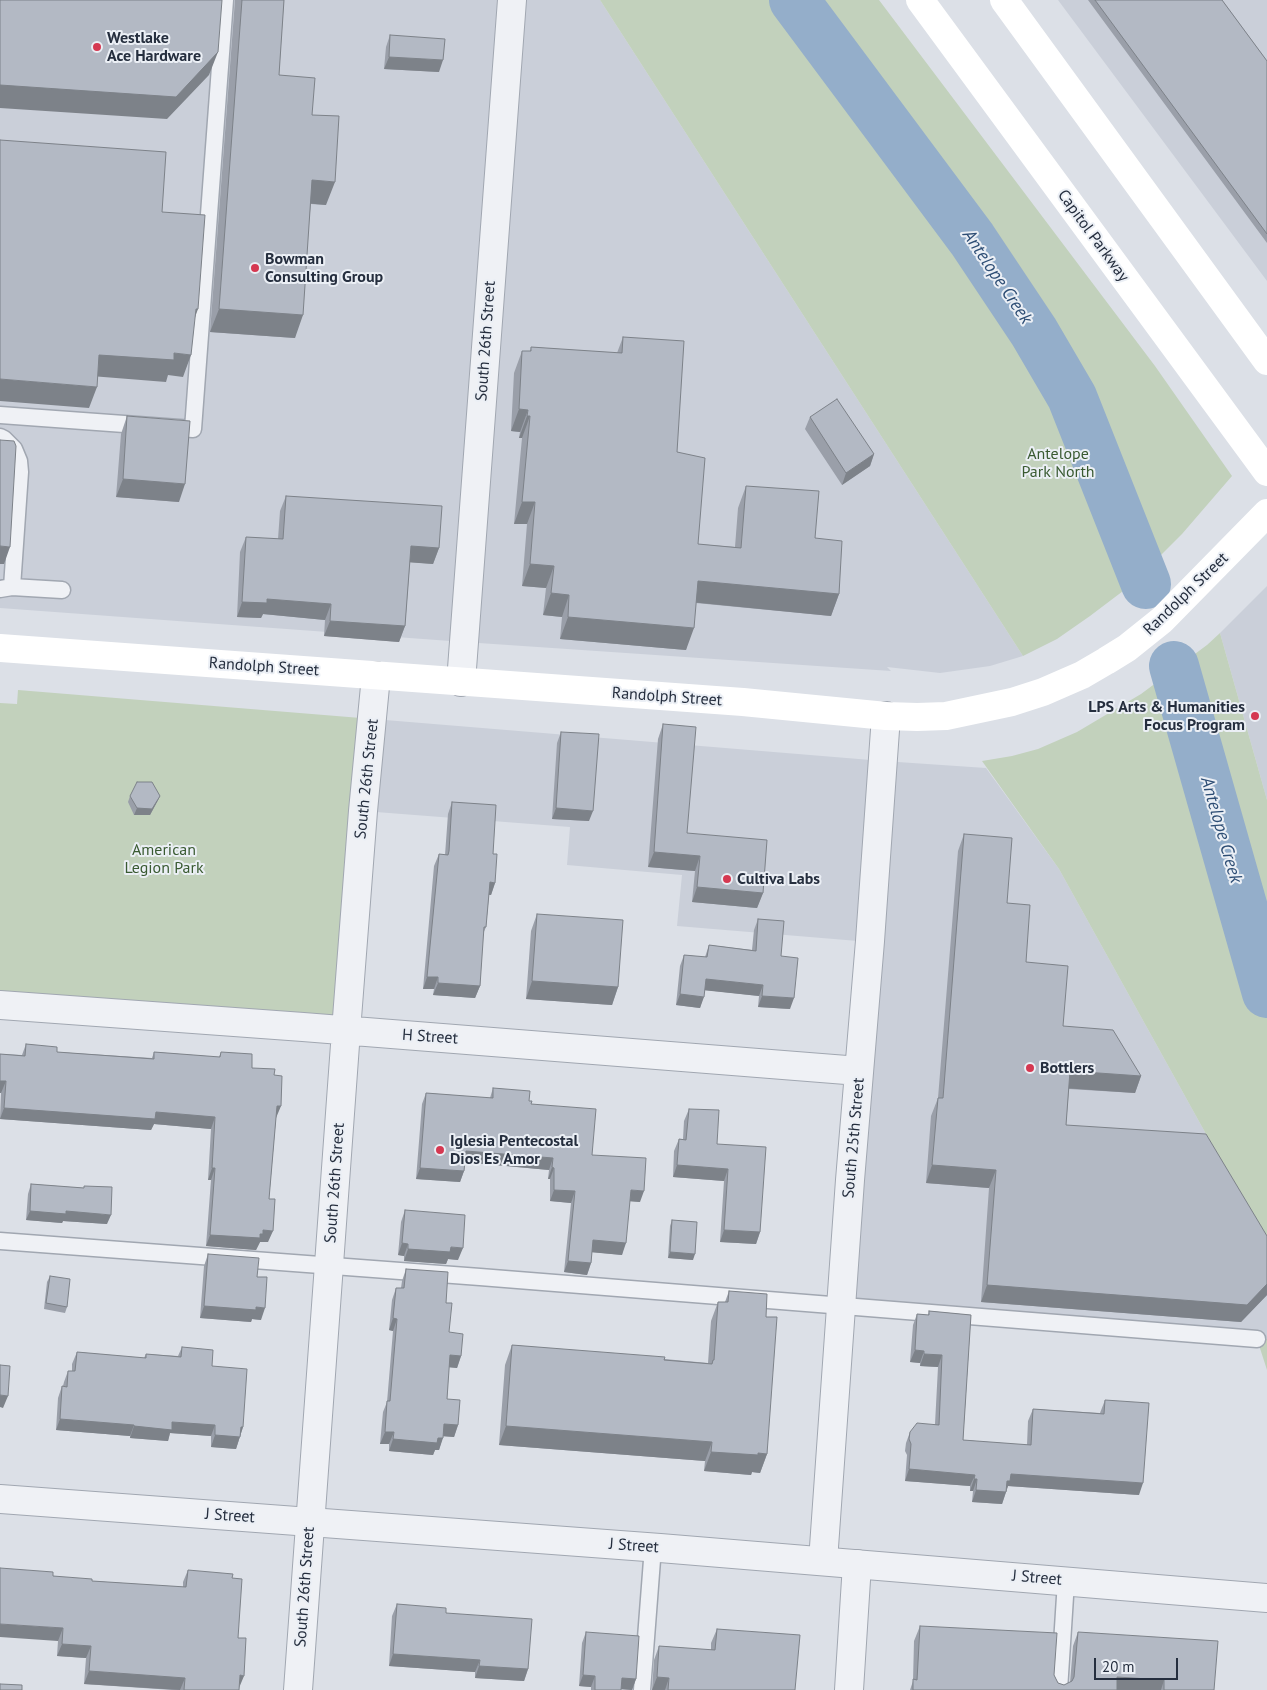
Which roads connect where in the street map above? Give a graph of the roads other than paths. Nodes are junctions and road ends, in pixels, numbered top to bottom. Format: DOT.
graph roads {
  1 [pos="225,0"];
  2 [pos="512,0"];
  3 [pos="920,0"];
  4 [pos="1004,0"];
  5 [pos="1267,361"];
  6 [pos="0,414"];
  7 [pos="0,437"];
  8 [pos="1267,472"];
  9 [pos="1267,513"];
  10 [pos="6,588"];
  11 [pos="62,590"];
  12 [pos="0,648"];
  13 [pos="376,676"];
  14 [pos="462,682"];
  15 [pos="886,716"];
  16 [pos="0,1005"];
  17 [pos="346,1030"];
  18 [pos="859,1071"];
  19 [pos="0,1241"];
  20 [pos="329,1266"];
  21 [pos="841,1305"];
  22 [pos="1257,1339"];
  23 [pos="0,1499"];
  24 [pos="310,1523"];
  25 [pos="653,1547"];
  26 [pos="823,1561"];
  27 [pos="857,1564"];
  28 [pos="1066,1581"];
  29 [pos="1267,1598"];
  30 [pos="298,1690"];
  31 [pos="642,1690"];
  32 [pos="849,1690"];
  33 [pos="1059,1690"];
  1 -- 6 [label="lane"];
  2 -- 14 [label="street, South 26th Street"];
  3 -- 8 [label="main road, Capitol Parkway"];
  4 -- 5 [label="main road"];
  7 -- 10 [label="lane"];
  9 -- 15 [label="main road, Randolph Street"];
  10 -- 11 [label="lane"];
  12 -- 13 [label="main road, Randolph Street"];
  13 -- 14 [label="main road, Randolph Street"];
  13 -- 17 [label="street, South 26th Street"];
  14 -- 15 [label="main road, Randolph Street"];
  15 -- 18 [label="street, South 25th Street"];
  16 -- 17 [label="street, H Street"];
  17 -- 18 [label="street, H Street"];
  17 -- 20 [label="street, South 26th Street"];
  18 -- 21 [label="street, South 25th Street"];
  19 -- 20 [label="lane"];
  20 -- 21 [label="lane"];
  20 -- 24 [label="street, South 26th Street"];
  21 -- 22 [label="lane"];
  21 -- 26 [label="street, South 25th Street"];
  23 -- 24 [label="street, J Street"];
  24 -- 25 [label="street, J Street"];
  24 -- 30 [label="street, South 26th Street"];
  25 -- 26 [label="street, J Street"];
  25 -- 31 [label="lane"];
  26 -- 27 [label="street, J Street"];
  27 -- 28 [label="street, J Street"];
  27 -- 32 [label="street"];
  28 -- 29 [label="street, J Street"];
  28 -- 33 [label="lane"];
}
